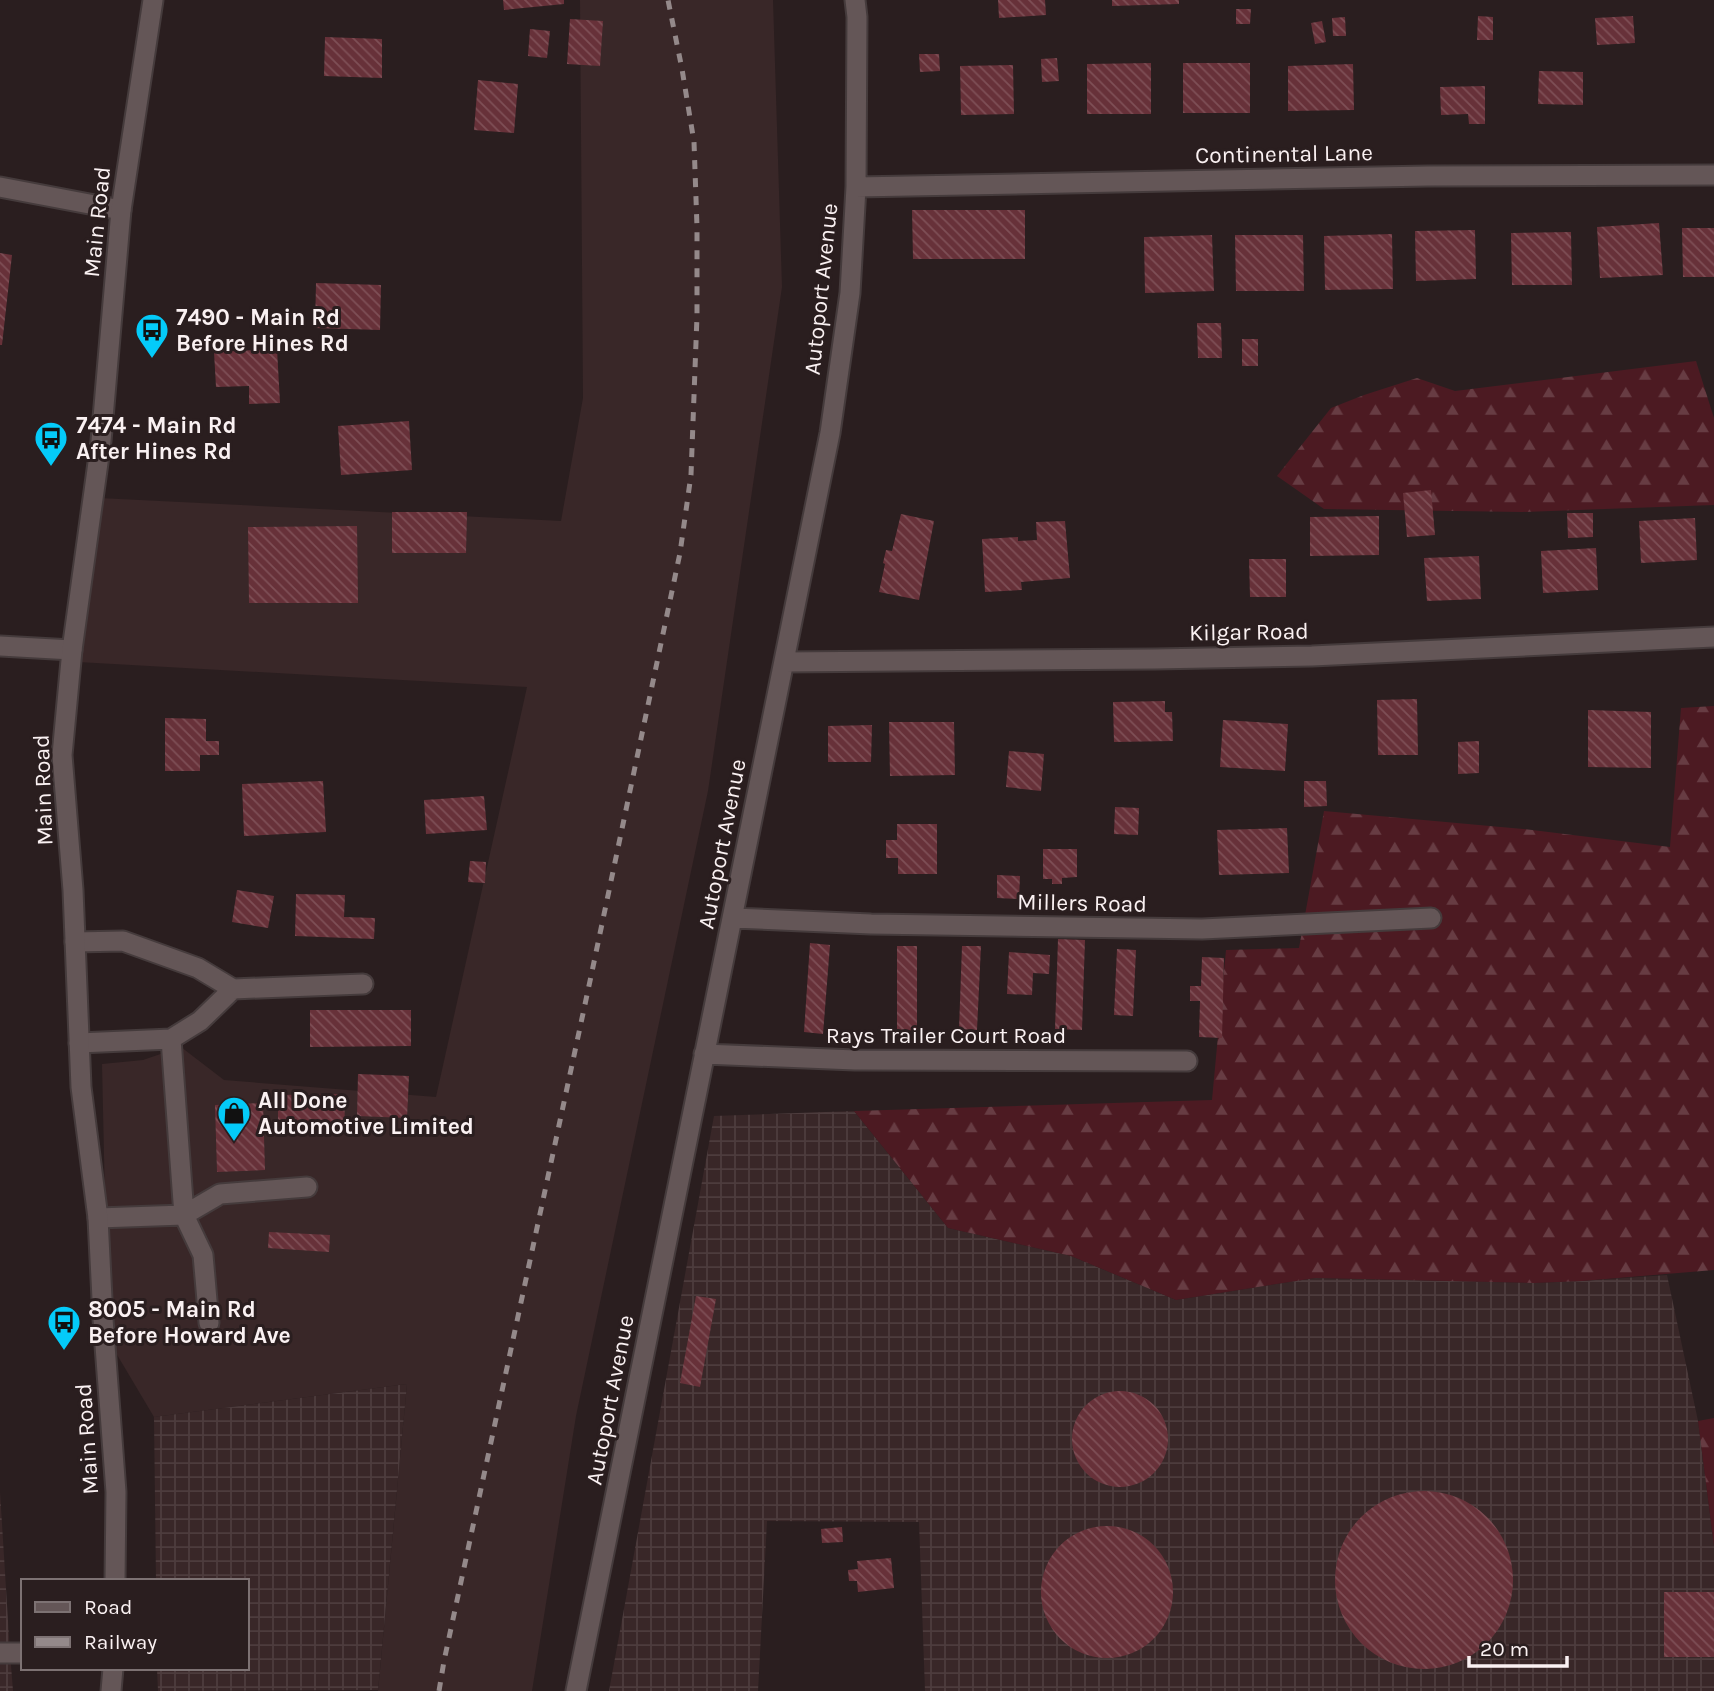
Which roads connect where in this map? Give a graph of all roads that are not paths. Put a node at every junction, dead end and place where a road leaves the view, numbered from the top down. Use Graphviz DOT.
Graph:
graph roads {
  1 [pos="153,0"];
  2 [pos="855,0"];
  3 [pos="1714,176"];
  4 [pos="0,187"];
  5 [pos="856,187"];
  6 [pos="121,210"];
  7 [pos="1714,637"];
  8 [pos="0,646"];
  9 [pos="72,650"];
  10 [pos="784,662"];
  11 [pos="733,918"];
  12 [pos="1431,918"];
  13 [pos="75,943"];
  14 [pos="363,984"];
  15 [pos="233,989"];
  16 [pos="171,1039"];
  17 [pos="79,1043"];
  18 [pos="704,1054"];
  19 [pos="1187,1061"];
  20 [pos="307,1186"];
  21 [pos="184,1215"];
  22 [pos="98,1218"];
  23 [pos="209,1322"];
  24 [pos="115,1579"];
  25 [pos="0,1653"];
  26 [pos="21,1653"];
  27 [pos="113,1670"];
  28 [pos="111,1691"];
  29 [pos="576,1691"];
  1 -- 6 [label="street, Main Road"];
  2 -- 5 [label="street, Autoport Avenue"];
  3 -- 5 [label="street, Continental Lane"];
  4 -- 6 [label="street"];
  5 -- 10 [label="street, Autoport Avenue"];
  6 -- 9 [label="street, Main Road"];
  7 -- 10 [label="street, Kilgar Road"];
  8 -- 9 [label="street"];
  9 -- 13 [label="street, Main Road"];
  10 -- 11 [label="street, Autoport Avenue"];
  11 -- 12 [label="street, Millers Road"];
  11 -- 18 [label="street, Autoport Avenue"];
  13 -- 15 [label="street"];
  13 -- 17 [label="street, Main Road"];
  14 -- 15 [label="street"];
  15 -- 16 [label="street"];
  16 -- 17 [label="street"];
  16 -- 21 [label="street"];
  17 -- 22 [label="street, Main Road"];
  18 -- 19 [label="street, Rays Trailer Court Road"];
  18 -- 29 [label="street, Autoport Avenue"];
  20 -- 21 [label="street"];
  21 -- 22 [label="street"];
  21 -- 23 [label="street"];
  22 -- 24 [label="street, Main Road"];
  25 -- 26 [label="street"];
  27 -- 28 [label="street"];
}
